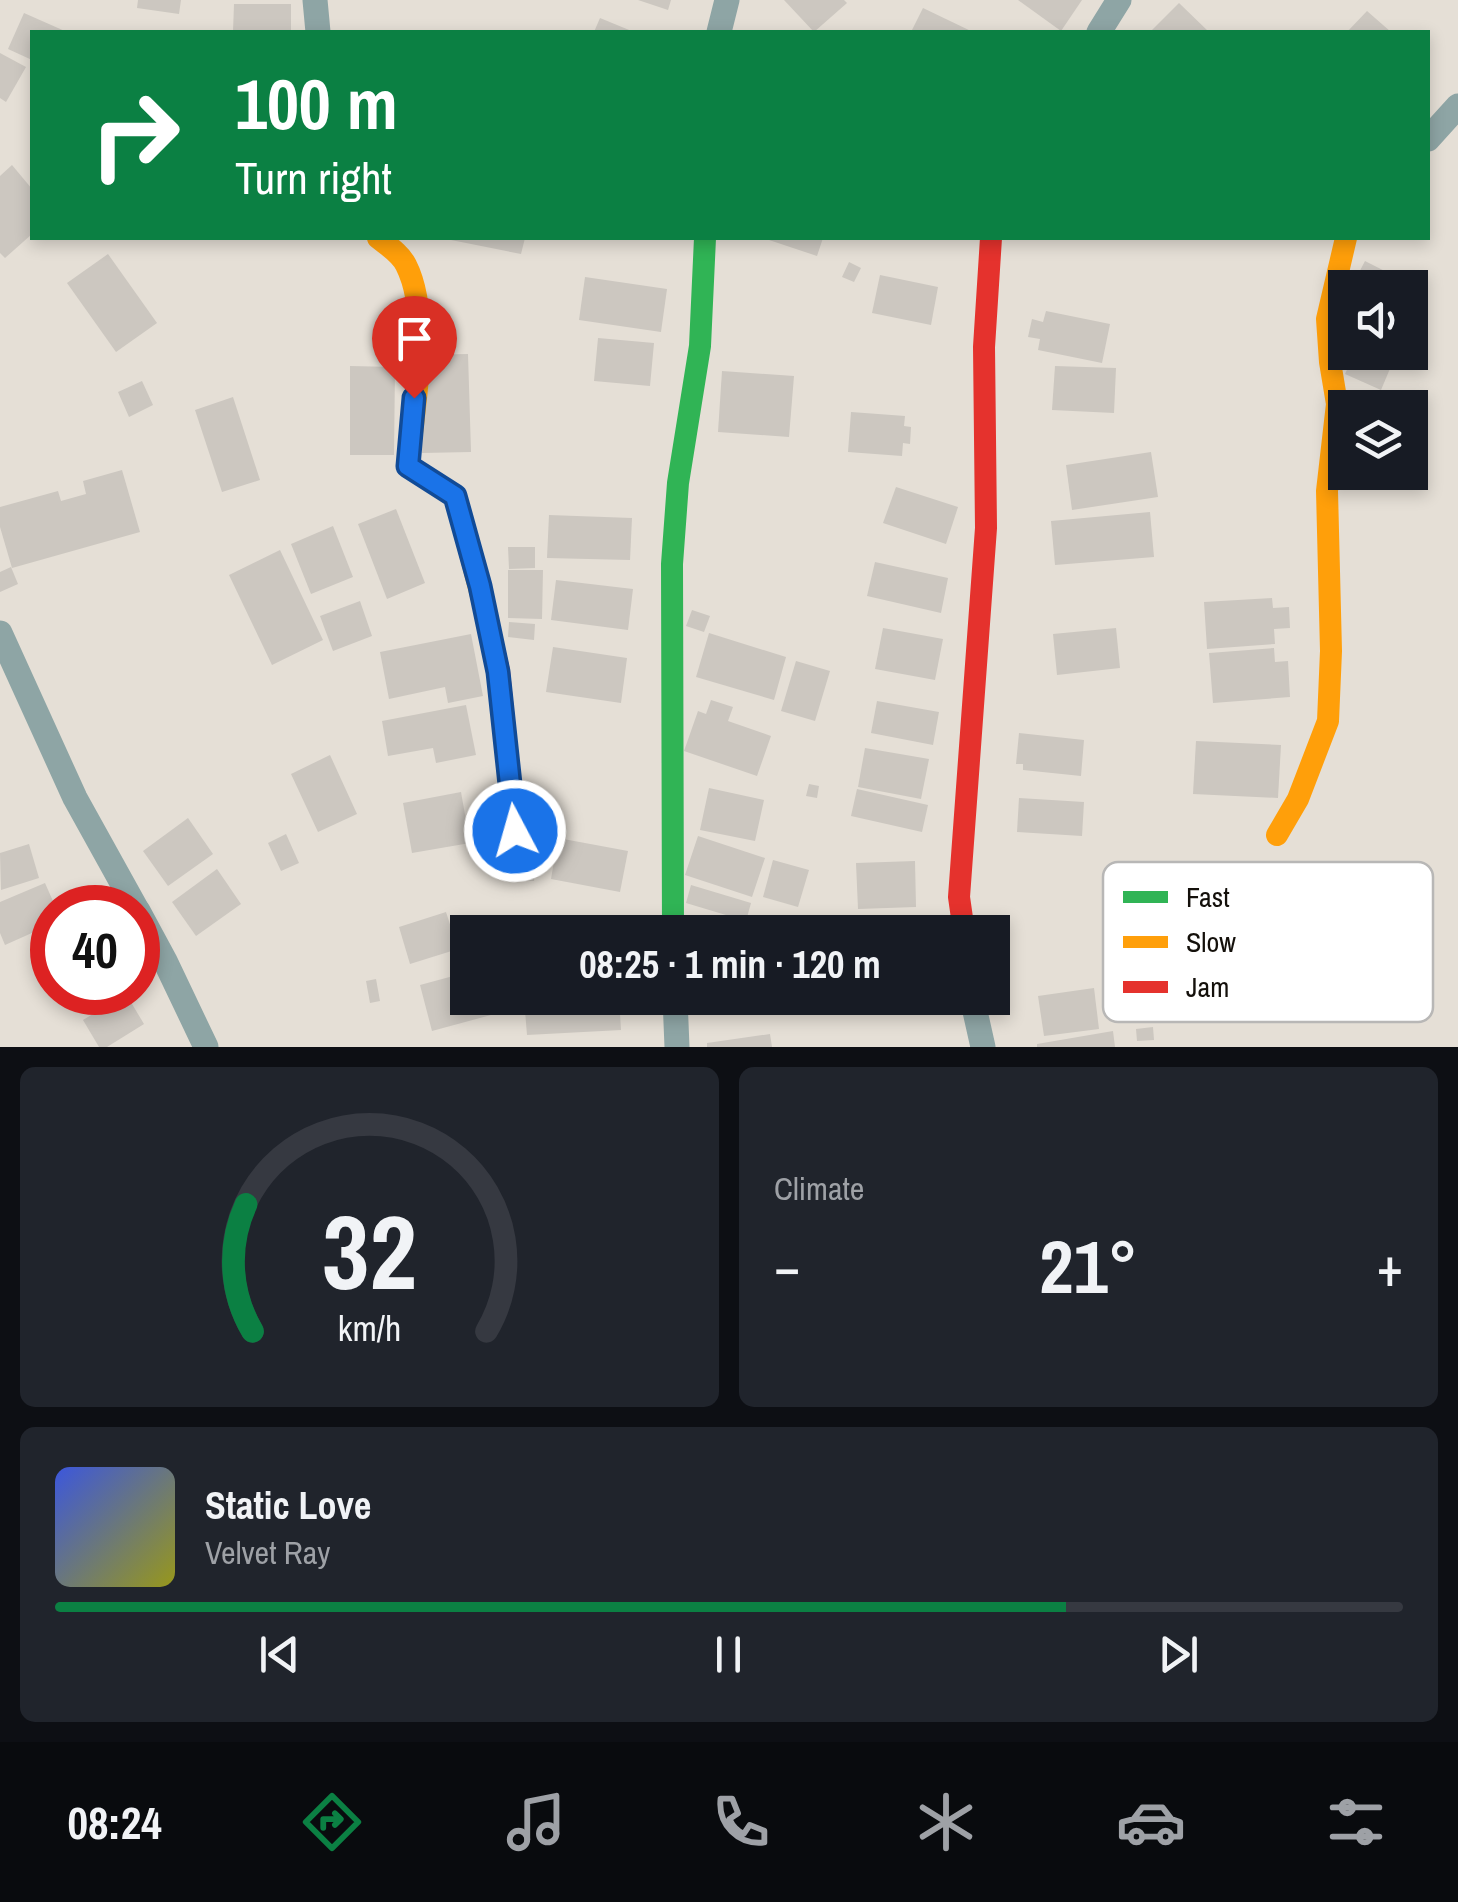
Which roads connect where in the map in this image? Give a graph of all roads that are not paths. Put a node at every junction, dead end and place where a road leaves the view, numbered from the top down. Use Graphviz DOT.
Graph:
graph roads {
  1 [pos="315,0"];
  2 [pos="727,0"];
  3 [pos="1119,0"];
  4 [pos="318,30"];
  5 [pos="720,30"];
  6 [pos="1100,30"];
  7 [pos="1458,106"];
  8 [pos="1430,136"];
  9 [pos="380,240"];
  10 [pos="705,240"];
  11 [pos="991,240"];
  12 [pos="1346,240"];
  13 [pos="0,634"];
  14 [pos="515,831"];
  15 [pos="1277,835"];
  16 [pos="124,885"];
  17 [pos="673,915"];
  18 [pos="962,915"];
  19 [pos="160,951"];
  20 [pos="676,1015"];
  21 [pos="976,1015"];
  22 [pos="206,1047"];
  23 [pos="677,1047"];
  24 [pos="983,1047"];
  1 -- 4 [label="street"];
  2 -- 5 [label="street"];
  3 -- 6 [label="street"];
  7 -- 8 [label="street"];
  9 -- 14 [label="street"];
  10 -- 17 [label="street"];
  11 -- 18 [label="street"];
  12 -- 15 [label="street"];
  13 -- 16 [label="street"];
  19 -- 22 [label="street"];
  20 -- 23 [label="street"];
  21 -- 24 [label="street"];
}
